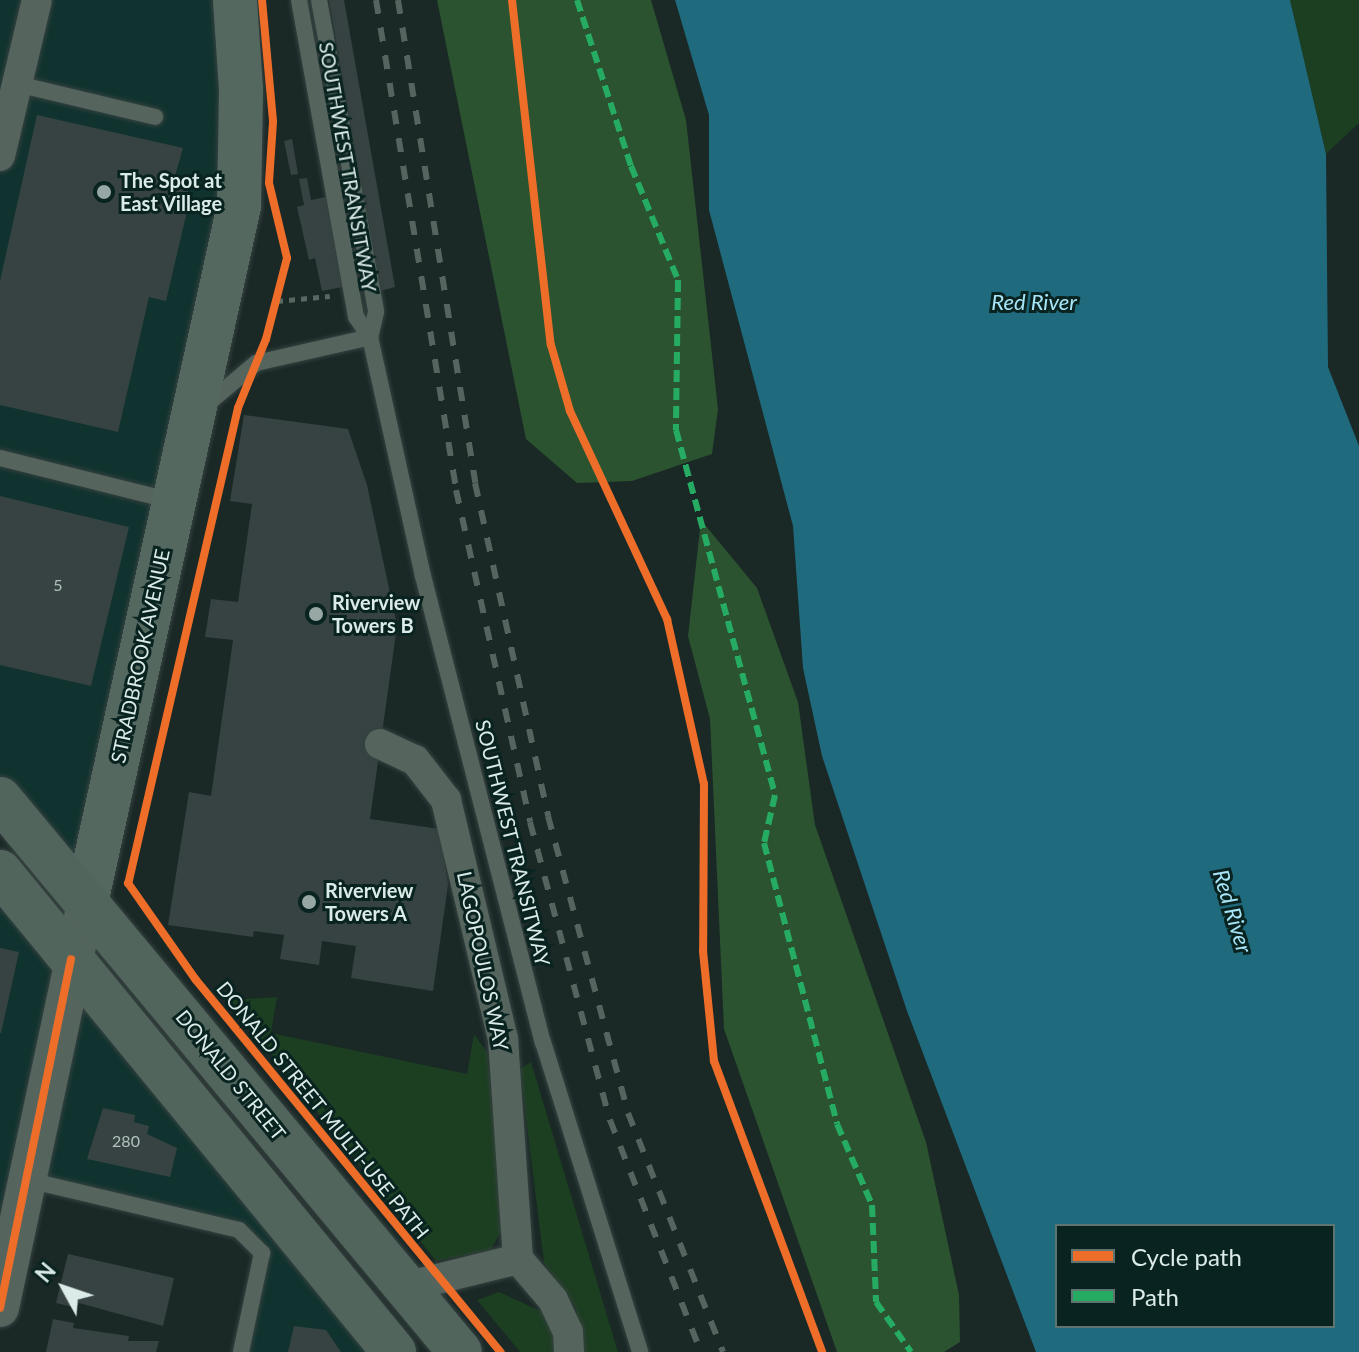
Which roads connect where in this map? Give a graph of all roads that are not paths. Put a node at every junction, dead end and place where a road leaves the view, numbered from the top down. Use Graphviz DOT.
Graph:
graph roads {
  1 [pos="37,0"];
  2 [pos="235,0"];
  3 [pos="299,0"];
  4 [pos="319,0"];
  5 [pos="17,84"];
  6 [pos="155,117"];
  7 [pos="0,156"];
  8 [pos="370,337"];
  9 [pos="194,415"];
  10 [pos="0,458"];
  11 [pos="175,501"];
  12 [pos="380,744"];
  13 [pos="0,799"];
  14 [pos="446,871"];
  15 [pos="0,872"];
  16 [pos="470,902"];
  17 [pos="86,903"];
  18 [pos="71,959"];
  19 [pos="28,1180"];
  20 [pos="518,1259"];
  21 [pos="405,1287"];
  22 [pos="0,1308"];
  23 [pos="241,1352"];
  24 [pos="394,1352"];
  25 [pos="460,1352"];
  26 [pos="569,1352"];
  27 [pos="640,1352"];
  1 -- 5 [label="street"];
  2 -- 9 [label="main road, STRADBROOK AVENUE"];
  3 -- 8 [label="lane, SOUTHWEST TRANSITWAY"];
  4 -- 8 [label="lane, SOUTHWEST TRANSITWAY"];
  5 -- 6 [label="lane"];
  5 -- 7 [label="street"];
  8 -- 9 [label="lane"];
  8 -- 27 [label="lane, SOUTHWEST TRANSITWAY"];
  9 -- 11 [label="main road, STRADBROOK AVENUE"];
  10 -- 11 [label="lane"];
  11 -- 17 [label="main road, STRADBROOK AVENUE"];
  12 -- 16 [label="street, LAGOPOULOS WAY"];
  13 -- 17 [label="main road, DONALD STREET"];
  14 -- 16 [label="lane"];
  15 -- 18 [label="main road"];
  16 -- 20 [label="street, LAGOPOULOS WAY"];
  17 -- 18 [label="street, STRADBROOK AVENUE"];
  17 -- 21 [label="main road, DONALD STREET"];
  18 -- 19 [label="street, STRADBROOK AVENUE"];
  18 -- 24 [label="main road"];
  19 -- 22 [label="street, STRADBROOK AVENUE"];
  19 -- 23 [label="lane"];
  20 -- 21 [label="street"];
  20 -- 26 [label="street"];
  21 -- 25 [label="main road, DONALD STREET"];
}
